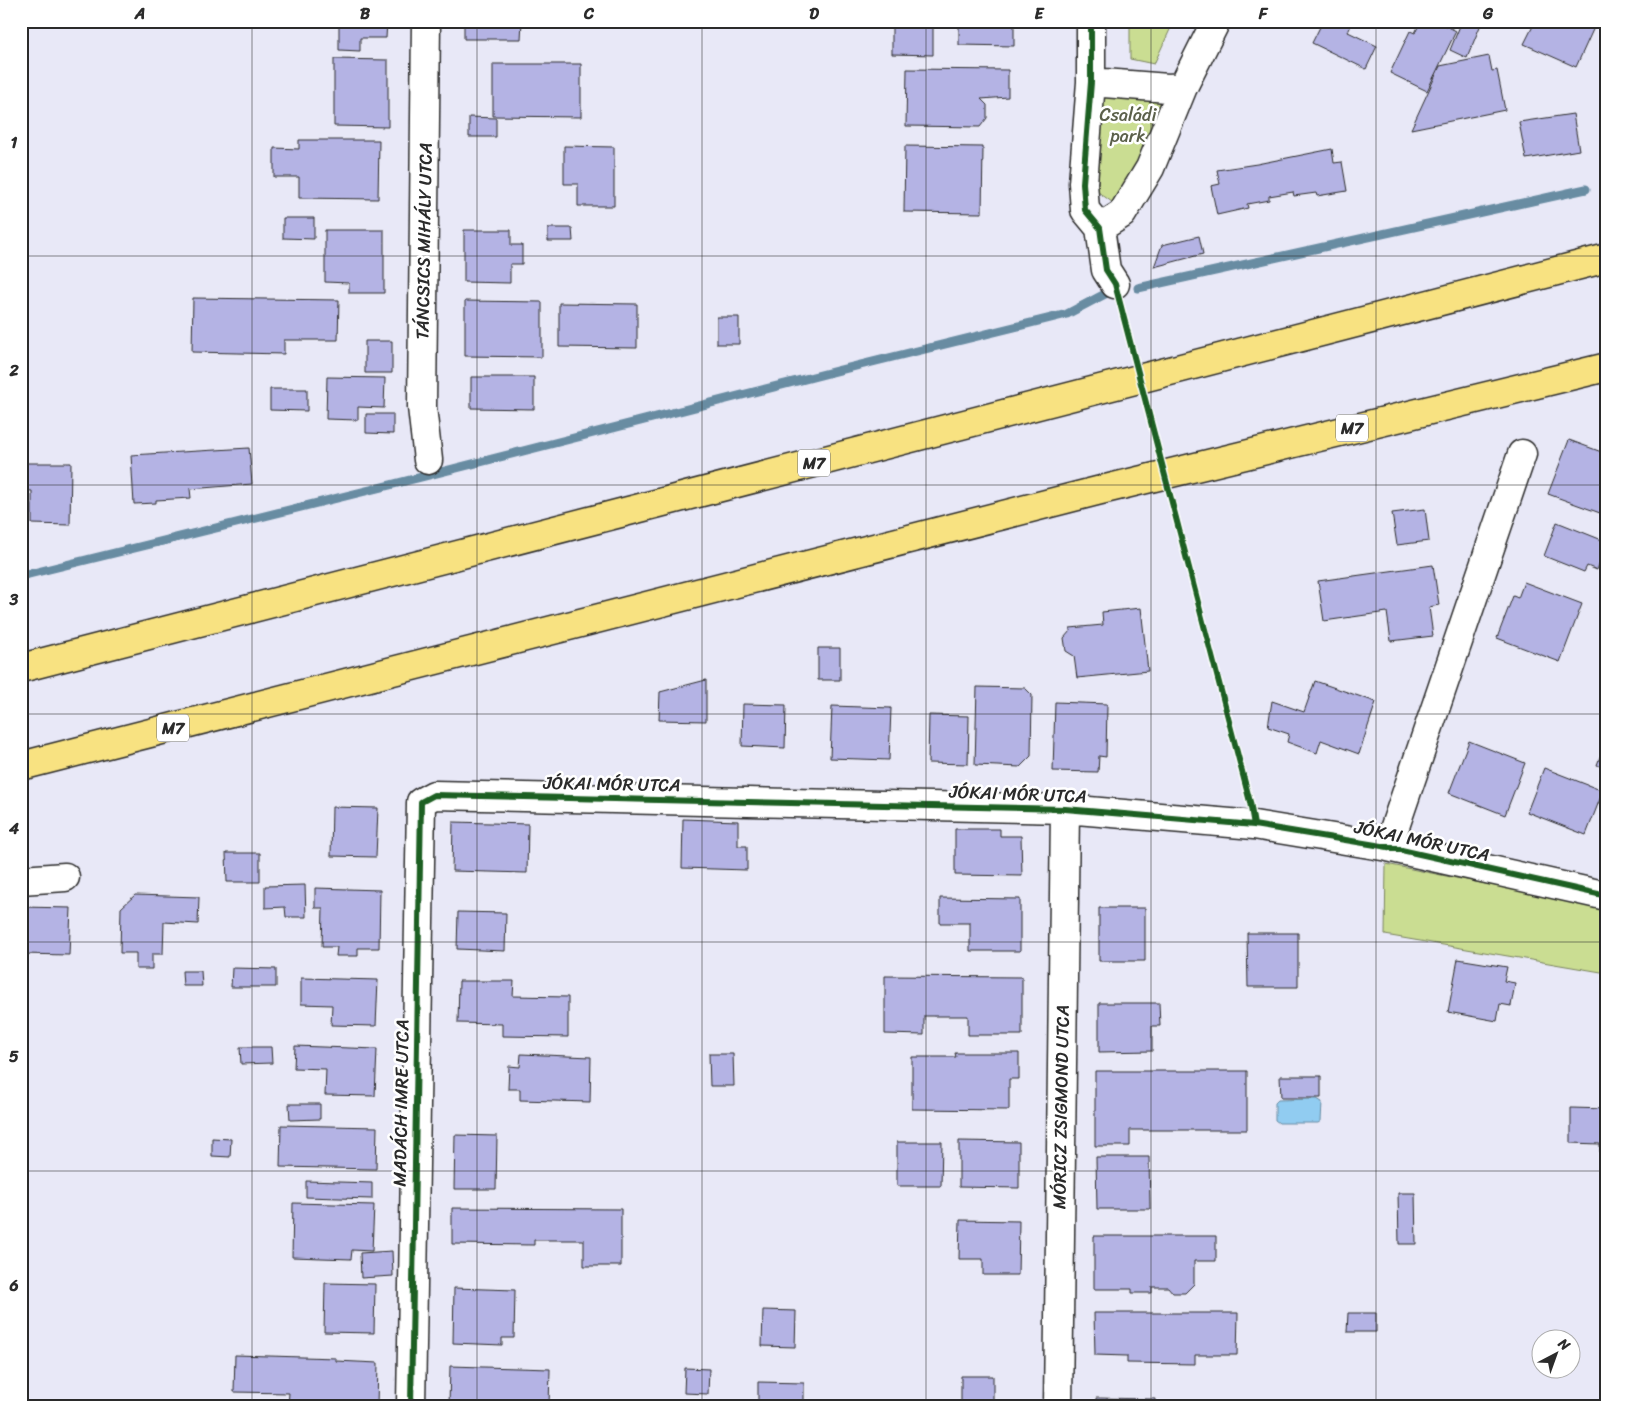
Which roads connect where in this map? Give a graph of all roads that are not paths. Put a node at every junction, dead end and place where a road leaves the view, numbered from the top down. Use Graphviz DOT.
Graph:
graph roads {
  1 [pos="426,21"];
  2 [pos="1091,21"];
  3 [pos="1216,21"];
  4 [pos="1091,82"];
  5 [pos="1183,87"];
  6 [pos="1100,228"];
  7 [pos="1607,258"];
  8 [pos="1115,284"];
  9 [pos="1607,367"];
  10 [pos="1522,454"];
  11 [pos="428,460"];
  12 [pos="21,668"];
  13 [pos="21,766"];
  14 [pos="421,802"];
  15 [pos="1064,809"];
  16 [pos="1388,847"];
  17 [pos="65,877"];
  18 [pos="21,880"];
  19 [pos="1607,896"];
  20 [pos="411,1406"];
  21 [pos="1058,1406"];
  1 -- 11 [label="street, TÁNCSICS MIHÁLY UTCA"];
  2 -- 4 [label="street"];
  3 -- 5 [label="street"];
  4 -- 5 [label="street"];
  4 -- 6 [label="street"];
  5 -- 6 [label="street"];
  6 -- 8 [label="street"];
  7 -- 12 [label="highway, M7"];
  9 -- 13 [label="highway, M7"];
  10 -- 16 [label="street, JÓKAI MÓR UTCA"];
  14 -- 15 [label="street, JÓKAI MÓR UTCA"];
  14 -- 20 [label="street, MADÁCH IMRE UTCA"];
  15 -- 16 [label="street, JÓKAI MÓR UTCA"];
  15 -- 21 [label="street, MÓRICZ ZSIGMOND UTCA"];
  16 -- 19 [label="street, JÓKAI MÓR UTCA"];
  17 -- 18 [label="street"];
}
